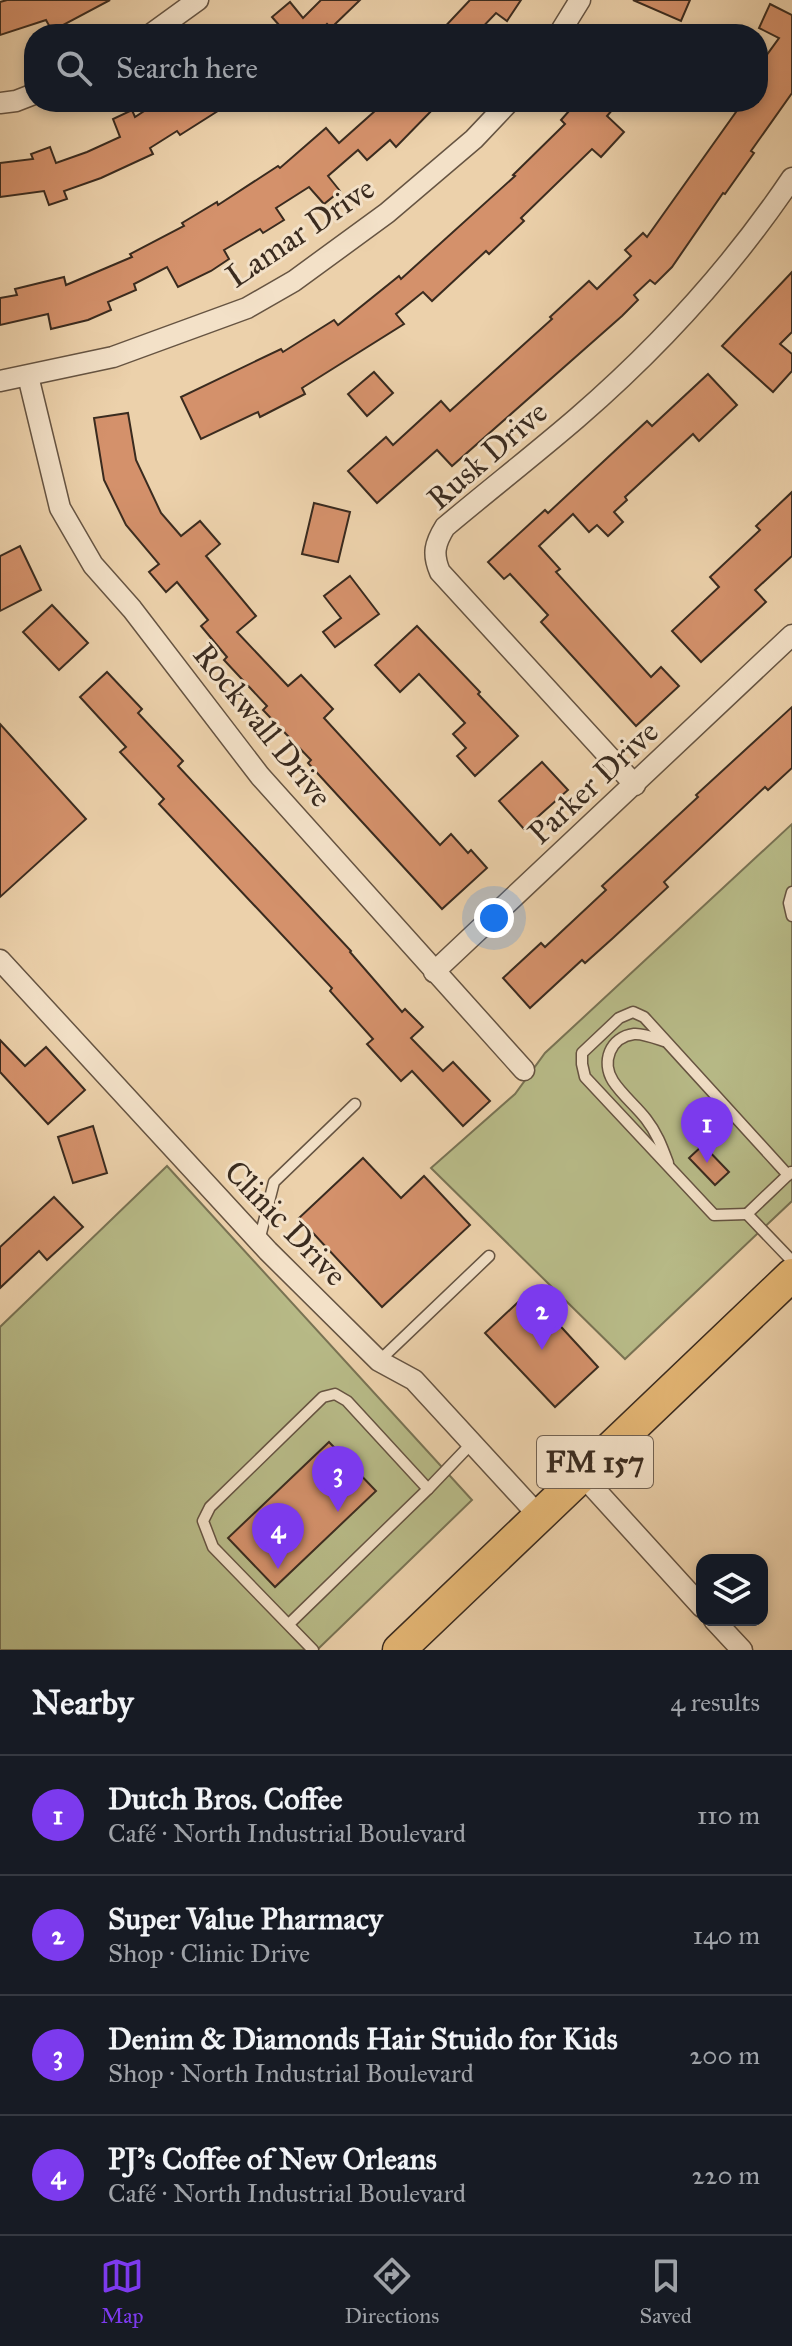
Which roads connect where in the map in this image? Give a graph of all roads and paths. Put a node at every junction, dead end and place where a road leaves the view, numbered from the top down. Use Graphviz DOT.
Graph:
graph roads {
  1 [pos="198,0"];
  2 [pos="580,0"];
  3 [pos="165,24"];
  4 [pos="565,24"];
  5 [pos="24,98"];
  6 [pos="0,103"];
  7 [pos="500,112"];
  8 [pos="792,178"];
  9 [pos="28,376"];
  10 [pos="0,381"];
  11 [pos="792,635"];
  12 [pos="635,785"];
  13 [pos="792,892"];
  14 [pos="792,916"];
  15 [pos="0,960"];
  16 [pos="434,972"];
  17 [pos="664,1041"];
  18 [pos="524,1070"];
  19 [pos="355,1104"];
  20 [pos="669,1167"];
  21 [pos="790,1172"];
  22 [pos="747,1214"];
  23 [pos="259,1241"];
  24 [pos="489,1256"];
  25 [pos="792,1261"];
  26 [pos="792,1275"];
  27 [pos="379,1361"];
  28 [pos="472,1443"];
  29 [pos="582,1475"];
  30 [pos="428,1489"];
  31 [pos="539,1516"];
  32 [pos="696,1600"];
  33 [pos="289,1624"];
  34 [pos="720,1626"];
  35 [pos="313,1650"];
  36 [pos="399,1650"];
  37 [pos="742,1650"];
  1 -- 3 [label="street"];
  2 -- 4 [label="street"];
  5 -- 6 [label="street"];
  7 -- 9 [label="street, Lamar Drive"];
  8 -- 12 [label="street, Rusk Drive"];
  9 -- 10 [label="street, Lamar Drive"];
  9 -- 16 [label="street, Rockwall Drive"];
  11 -- 12 [label="street, Parker Drive"];
  12 -- 16 [label="street, Parker Drive"];
  13 -- 14 [label="lane"];
  15 -- 23 [label="street, Clinic Drive"];
  16 -- 18 [label="street, Rockwall Drive"];
  17 -- 20 [label="lane"];
  17 -- 20 [label="lane"];
  17 -- 21 [label="lane"];
  19 -- 23 [label="lane"];
  20 -- 22 [label="lane"];
  21 -- 22 [label="lane"];
  22 -- 25 [label="lane"];
  23 -- 27 [label="street, Clinic Drive"];
  24 -- 27 [label="lane"];
  26 -- 29 [label="main road, FM 157"];
  27 -- 28 [label="street, Clinic Drive"];
  28 -- 30 [label="lane"];
  28 -- 31 [label="street, Clinic Drive"];
  29 -- 31 [label="main road, FM 157"];
  29 -- 32 [label="street"];
  30 -- 33 [label="lane"];
  30 -- 33 [label="lane"];
  31 -- 36 [label="main road, FM 157"];
  33 -- 35 [label="lane"];
  34 -- 37 [label="street"];
}
